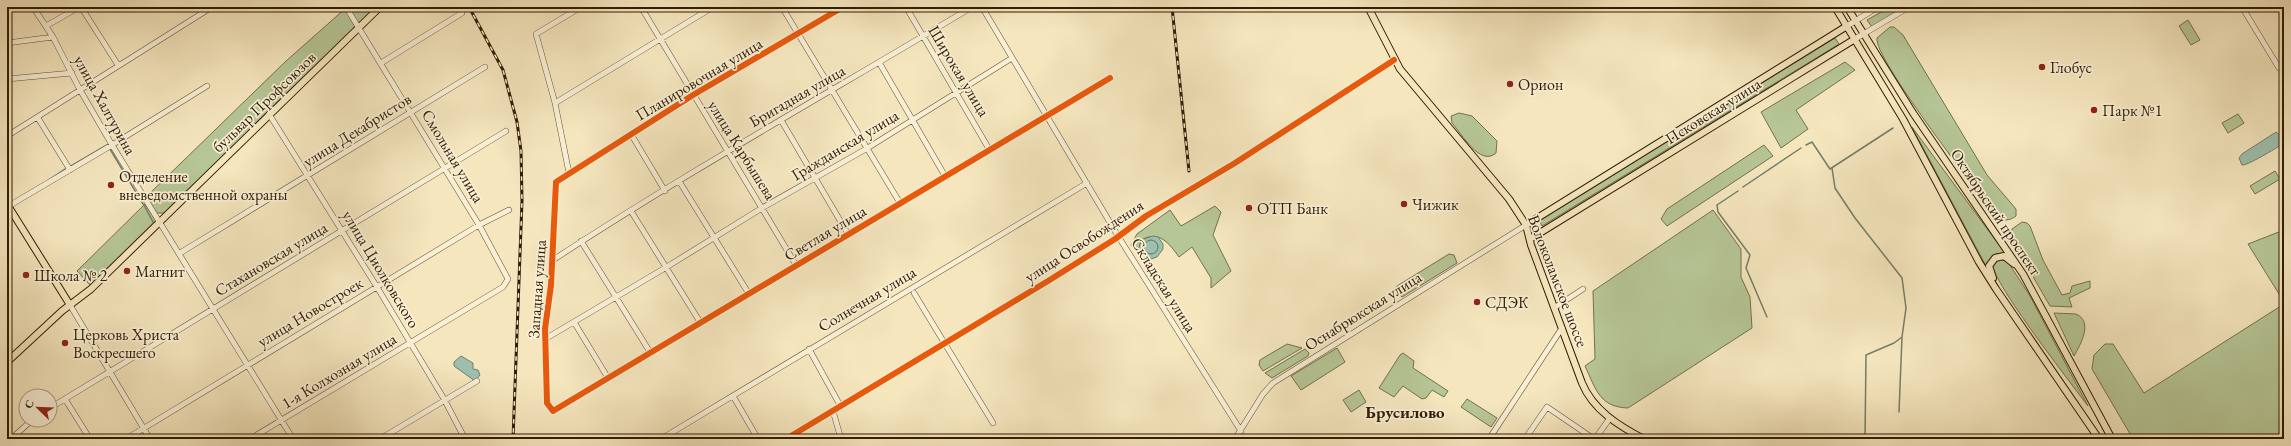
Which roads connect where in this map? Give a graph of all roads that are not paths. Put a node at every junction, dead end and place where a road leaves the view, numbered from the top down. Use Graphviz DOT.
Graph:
graph roads {
  1 [pos="33,7"];
  2 [pos="80,7"];
  3 [pos="346,7"];
  4 [pos="380,7"];
  5 [pos="581,7"];
  6 [pos="641,7"];
  7 [pos="713,7"];
  8 [pos="782,7"];
  9 [pos="843,7"];
  10 [pos="906,7"];
  11 [pos="972,7"];
  12 [pos="982,7"];
  13 [pos="1368,7"];
  14 [pos="1835,7"];
  15 [pos="1847,7"];
  16 [pos="1878,7"];
  17 [pos="1909,7"];
  18 [pos="2242,7"];
  19 [pos="209,8"];
  20 [pos="462,13"];
  21 [pos="1855,21"];
  22 [pos="46,26"];
  23 [pos="1847,26"];
  24 [pos="359,29"];
  25 [pos="1864,34"];
  26 [pos="798,35"];
  27 [pos="53,37"];
  28 [pos="923,37"];
  29 [pos="660,39"];
  30 [pos="1855,39"];
  31 [pos="7,43"];
  32 [pos="1012,58"];
  33 [pos="1394,60"];
  34 [pos="381,63"];
  35 [pos="880,64"];
  36 [pos="118,65"];
  37 [pos="485,67"];
  38 [pos="2278,68"];
  39 [pos="72,73"];
  40 [pos="1110,78"];
  41 [pos="7,79"];
  42 [pos="207,86"];
  43 [pos="80,90"];
  44 [pos="832,92"];
  45 [pos="957,93"];
  46 [pos="693,95"];
  47 [pos="555,103"];
  48 [pos="412,112"];
  49 [pos="269,114"];
  50 [pos="1047,116"];
  51 [pos="38,118"];
  52 [pos="913,119"];
  53 [pos="781,120"];
  54 [pos="506,131"];
  55 [pos="631,134"];
  56 [pos="7,136"];
  57 [pos="112,145"];
  58 [pos="866,149"];
  59 [pos="989,149"];
  60 [pos="728,150"];
  61 [pos="444,168"];
  62 [pos="70,170"];
  63 [pos="568,173"];
  64 [pos="309,175"];
  65 [pos="945,176"];
  66 [pos="815,179"];
  67 [pos="679,181"];
  68 [pos="1086,183"];
  69 [pos="665,191"];
  70 [pos="900,203"];
  71 [pos="7,206"];
  72 [pos="762,208"];
  73 [pos="509,210"];
  74 [pos="631,211"];
  75 [pos="160,221"];
  76 [pos="479,225"];
  77 [pos="1526,225"];
  78 [pos="342,231"];
  79 [pos="848,234"];
  80 [pos="1118,236"];
  81 [pos="714,237"];
  82 [pos="1530,239"];
  83 [pos="581,241"];
  84 [pos="180,253"];
  85 [pos="552,260"];
  86 [pos="796,265"];
  87 [pos="665,268"];
  88 [pos="2023,274"];
  89 [pos="508,279"];
  90 [pos="377,287"];
  91 [pos="1583,290"];
  92 [pos="749,294"];
  93 [pos="914,294"];
  94 [pos="615,297"];
  95 [pos="2003,301"];
  96 [pos="70,305"];
  97 [pos="1554,308"];
  98 [pos="214,309"];
  99 [pos="574,322"];
  100 [pos="700,322"];
  101 [pos="1562,328"];
  102 [pos="545,338"];
  103 [pos="411,344"];
  104 [pos="945,344"];
  105 [pos="809,350"];
  106 [pos="650,352"];
  107 [pos="7,362"];
  108 [pos="246,366"];
  109 [pos="109,371"];
  110 [pos="608,378"];
  111 [pos="477,382"];
  112 [pos="733,396"];
  113 [pos="65,399"];
  114 [pos="444,399"];
  115 [pos="58,403"];
  116 [pos="841,407"];
  117 [pos="553,411"];
  118 [pos="832,412"];
  119 [pos="1610,418"];
  120 [pos="282,420"];
  121 [pos="2089,421"];
  122 [pos="993,424"];
  123 [pos="23,428"];
  124 [pos="144,429"];
  125 [pos="1240,430"];
  126 [pos="11,439"];
  127 [pos="90,439"];
  128 [pos="126,439"];
  129 [pos="150,439"];
  130 [pos="250,439"];
  131 [pos="294,439"];
  132 [pos="380,439"];
  133 [pos="465,439"];
  134 [pos="661,439"];
  135 [pos="758,439"];
  136 [pos="786,439"];
  137 [pos="841,439"];
  138 [pos="1235,439"];
  139 [pos="1489,439"];
  140 [pos="1525,439"];
  141 [pos="1595,439"];
  142 [pos="1644,439"];
  143 [pos="2095,439"];
  144 [pos="2100,439"];
  145 [pos="2112,439"];
  1 -- 22 [label="street, улица Халтурина"];
  2 -- 22 [label="street"];
  2 -- 36 [label="street"];
  3 -- 24 [label="street, Смольная улица"];
  4 -- 24 [label="main road, бульвар Профсоюзов"];
  5 -- 47 [label="street"];
  6 -- 29 [label="street, улица Карбышева"];
  7 -- 29 [label="street"];
  8 -- 26 [label="street"];
  9 -- 26 [label="street, Планировочная улица"];
  10 -- 28 [label="street, Широкая улица"];
  11 -- 28 [label="street, Бригадная улица"];
  12 -- 32 [label="street, Складская улица"];
  13 -- 33 [label="main road, Волоколамское шоссе"];
  14 -- 23 [label="main road, Октябрьский проспект"];
  15 -- 21 [label="main road, Октябрьский проспект"];
  16 -- 21 [label="street, Псковская улица"];
  17 -- 25 [label="street, Псковская улица"];
  18 -- 38 [label="street"];
  19 -- 36 [label="street"];
  20 -- 34 [label="street"];
  21 -- 23 [label="street, Псковская улица"];
  21 -- 25 [label="main road, Октябрьский проспект"];
  22 -- 27 [label="street, улица Халтурина"];
  23 -- 30 [label="main road, Октябрьский проспект"];
  23 -- 77 [label="main road, Псковская улица"];
  24 -- 34 [label="street, Смольная улица"];
  24 -- 49 [label="main road, бульвар Профсоюзов"];
  25 -- 30 [label="street, Псковская улица"];
  25 -- 88 [label="main road, Октябрьский проспект"];
  26 -- 44 [label="street"];
  26 -- 46 [label="street, Планировочная улица"];
  27 -- 31 [label="street"];
  27 -- 39 [label="street, улица Халтурина"];
  28 -- 35 [label="street, Бригадная улица"];
  28 -- 45 [label="street, Широкая улица"];
  29 -- 46 [label="street, улица Карбышева"];
  29 -- 47 [label="street"];
  30 -- 82 [label="main road, Псковская улица"];
  30 -- 95 [label="main road, Октябрьский проспект"];
  32 -- 45 [label="street, Гражданская улица"];
  32 -- 50 [label="street, Складская улица"];
  33 -- 77 [label="main road, Волоколамское шоссе"];
  33 -- 80 [label="street, улица Освобождения"];
  34 -- 48 [label="street, Смольная улица"];
  35 -- 44 [label="street, Бригадная улица"];
  35 -- 52 [label="street"];
  36 -- 43 [label="street"];
  37 -- 48 [label="street, улица Декабристов"];
  39 -- 41 [label="street"];
  39 -- 43 [label="street, улица Халтурина"];
  40 -- 50 [label="street, Светлая улица"];
  42 -- 57 [label="street"];
  43 -- 51 [label="street"];
  43 -- 57 [label="street, улица Халтурина"];
  44 -- 53 [label="street, Бригадная улица"];
  44 -- 58 [label="street"];
  45 -- 52 [label="street, Гражданская улица"];
  45 -- 59 [label="street, Широкая улица"];
  46 -- 55 [label="street, Планировочная улица"];
  46 -- 60 [label="street, улица Карбышева"];
  47 -- 63 [label="street"];
  48 -- 61 [label="street, Смольная улица"];
  48 -- 64 [label="street, улица Декабристов"];
  49 -- 64 [label="street, улица Циолковского"];
  49 -- 75 [label="main road, бульвар Профсоюзов"];
  50 -- 59 [label="street, Светлая улица"];
  50 -- 68 [label="street, Складская улица"];
  51 -- 56 [label="street"];
  51 -- 62 [label="street"];
  52 -- 58 [label="street, Гражданская улица"];
  52 -- 65 [label="street"];
  53 -- 60 [label="street, Бригадная улица"];
  53 -- 66 [label="street"];
  54 -- 61 [label="street, Стахановская улица"];
  55 -- 63 [label="street, Планировочная улица"];
  55 -- 69 [label="street"];
  57 -- 62 [label="street"];
  57 -- 75 [label="street, улица Халтурина"];
  58 -- 66 [label="street, Гражданская улица"];
  58 -- 70 [label="street"];
  59 -- 65 [label="street, Светлая улица"];
  60 -- 67 [label="street, Бригадная улица"];
  60 -- 72 [label="street, улица Карбышева"];
  61 -- 76 [label="street, Смольная улица"];
  61 -- 78 [label="street, Стахановская улица"];
  62 -- 71 [label="street"];
  63 -- 85 [label="street, Западная улица"];
  64 -- 78 [label="street, улица Циолковского"];
  64 -- 84 [label="street, улица Декабристов"];
  65 -- 70 [label="street, Светлая улица"];
  66 -- 72 [label="street, Гражданская улица"];
  66 -- 79 [label="street"];
  67 -- 69 [label="street, Бригадная улица"];
  67 -- 81 [label="street"];
  68 -- 80 [label="street, Складская улица"];
  68 -- 105 [label="street, Солнечная улица"];
  69 -- 74 [label="street, Бригадная улица"];
  70 -- 79 [label="street, Светлая улица"];
  71 -- 96 [label="main road"];
  72 -- 81 [label="street, Гражданская улица"];
  72 -- 86 [label="street, улица Карбышева"];
  73 -- 76 [label="street, улица Новостроек"];
  74 -- 83 [label="street, Бригадная улица"];
  74 -- 87 [label="street"];
  75 -- 84 [label="street, улица Халтурина"];
  75 -- 96 [label="main road, бульвар Профсоюзов"];
  76 -- 89 [label="street, Смольная улица"];
  76 -- 90 [label="street, улица Новостроек"];
  77 -- 82 [label="main road, Волоколамское шоссе"];
  77 -- 125 [label="street, Оснабрюкская улица"];
  78 -- 90 [label="street, улица Циолковского"];
  78 -- 98 [label="street, Стахановская улица"];
  79 -- 86 [label="street, Светлая улица"];
  80 -- 104 [label="street, улица Освобождения"];
  80 -- 125 [label="street, Складская улица"];
  81 -- 87 [label="street, Гражданская улица"];
  81 -- 92 [label="street"];
  82 -- 97 [label="main road, Волоколамское шоссе"];
  83 -- 85 [label="street, Бригадная улица"];
  83 -- 94 [label="street"];
  84 -- 98 [label="street, улица Халтурина"];
  85 -- 102 [label="street, Западная улица"];
  86 -- 92 [label="street, Светлая улица"];
  87 -- 94 [label="street, Гражданская улица"];
  87 -- 100 [label="street"];
  88 -- 95 [label="main road"];
  88 -- 145 [label="main road, Октябрьский проспект"];
  89 -- 103 [label="street, 1-я Колхозная улица"];
  90 -- 103 [label="street, улица Циолковского"];
  90 -- 108 [label="street, улица Новостроек"];
  91 -- 97 [label="street"];
  92 -- 100 [label="street, Светлая улица"];
  93 -- 104 [label="street"];
  94 -- 99 [label="street, Гражданская улица"];
  94 -- 106 [label="street"];
  95 -- 121 [label="main road, Октябрьский проспект"];
  96 -- 107 [label="main road, бульвар Профсоюзов"];
  96 -- 109 [label="street"];
  97 -- 101 [label="main road, Волоколамское шоссе"];
  98 -- 108 [label="street, улица Халтурина"];
  98 -- 109 [label="street, Стахановская улица"];
  99 -- 102 [label="street, Гражданская улица"];
  99 -- 110 [label="street"];
  100 -- 106 [label="street, Светлая улица"];
  101 -- 119 [label="main road, Волоколамское шоссе"];
  101 -- 139 [label="street"];
  102 -- 117 [label="street, Западная улица"];
  103 -- 114 [label="street, улица Циолковского"];
  103 -- 120 [label="street, 1-я Колхозная улица"];
  104 -- 116 [label="street, улица Освобождения"];
  104 -- 122 [label="street"];
  105 -- 112 [label="street, Солнечная улица"];
  105 -- 116 [label="street"];
  106 -- 110 [label="street, Светлая улица"];
  108 -- 120 [label="street, улица Халтурина"];
  108 -- 124 [label="street, улица Новостроек"];
  109 -- 113 [label="street, Стахановская улица"];
  109 -- 124 [label="street"];
  110 -- 117 [label="street, Светлая улица"];
  111 -- 114 [label="street"];
  112 -- 134 [label="street, Солнечная улица"];
  112 -- 135 [label="street"];
  113 -- 115 [label="street, Стахановская улица"];
  113 -- 127 [label="street"];
  114 -- 132 [label="street"];
  114 -- 133 [label="street, улица Циолковского"];
  116 -- 118 [label="street, улица Освобождения"];
  118 -- 136 [label="street, улица Освобождения"];
  118 -- 137 [label="street"];
  119 -- 141 [label="street"];
  119 -- 142 [label="main road, Волоколамское шоссе"];
  120 -- 130 [label="street, 1-я Колхозная улица"];
  120 -- 131 [label="street, улица Халтурина"];
  121 -- 143 [label="main road"];
  121 -- 144 [label="main road, Октябрьский проспект"];
  123 -- 126 [label="street"];
  124 -- 128 [label="street, улица Новостроек"];
  124 -- 129 [label="street"];
  125 -- 138 [label="street, Оснабрюкская улица"];
  140 -- 141 [label="street"];
}
